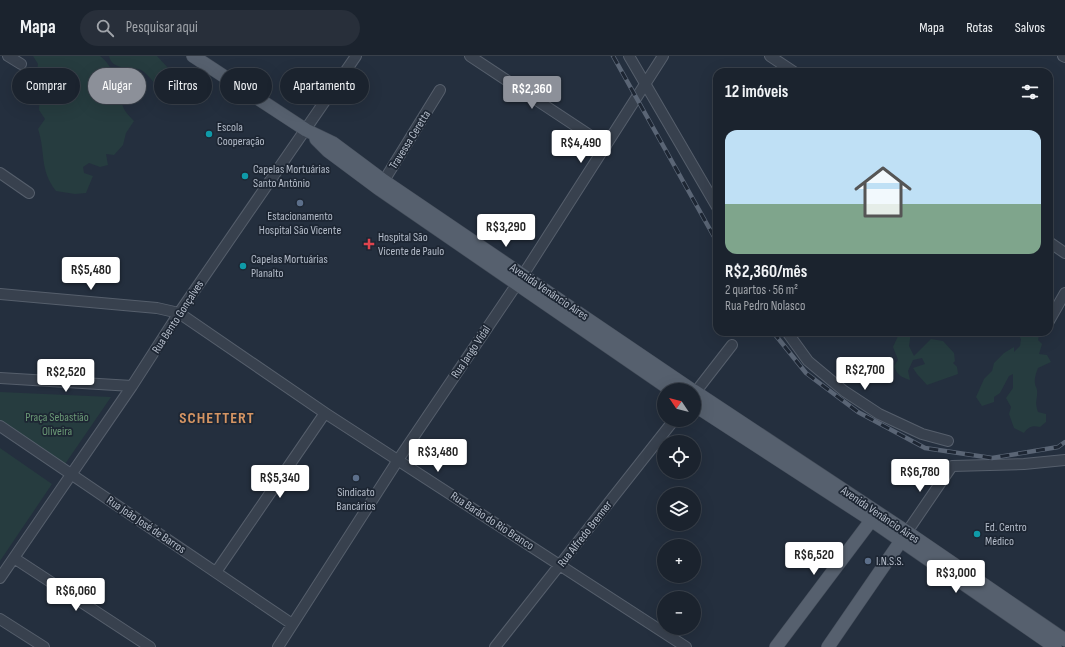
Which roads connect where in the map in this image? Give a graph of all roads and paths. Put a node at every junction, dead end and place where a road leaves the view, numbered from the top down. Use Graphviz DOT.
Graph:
graph roads {
  1 [pos="8,56"];
  2 [pos="193,56"];
  3 [pos="356,56"];
  4 [pos="470,56"];
  5 [pos="629,56"];
  6 [pos="663,56"];
  7 [pos="770,56"];
  8 [pos="21,64"];
  9 [pos="788,68"];
  10 [pos="646,83"];
  11 [pos="440,90"];
  12 [pos="306,130"];
  13 [pos="606,146"];
  14 [pos="0,173"];
  15 [pos="382,185"];
  16 [pos="29,193"];
  17 [pos="713,200"];
  18 [pos="1053,245"];
  19 [pos="1065,253"];
  20 [pos="520,279"];
  21 [pos="1065,293"];
  22 [pos="0,294"];
  23 [pos="179,313"];
  24 [pos="1053,313"];
  25 [pos="597,332"];
  26 [pos="790,336"];
  27 [pos="732,345"];
  28 [pos="0,378"];
  29 [pos="663,383"];
  30 [pos="676,383"];
  31 [pos="132,386"];
  32 [pos="701,386"];
  33 [pos="701,400"];
  34 [pos="325,413"];
  35 [pos="0,426"];
  36 [pos="668,427"];
  37 [pos="948,440"];
  38 [pos="398,460"];
  39 [pos="1065,460"];
  40 [pos="71,474"];
  41 [pos="874,516"];
  42 [pos="904,536"];
  43 [pos="14,558"];
  44 [pos="560,565"];
  45 [pos="216,572"];
  46 [pos="0,578"];
  47 [pos="0,619"];
  48 [pos="292,624"];
  49 [pos="1065,640"];
  50 [pos="44,647"];
  51 [pos="150,647"];
  52 [pos="278,647"];
  53 [pos="495,647"];
  54 [pos="686,647"];
  55 [pos="776,647"];
  56 [pos="828,647"];
  57 [pos="1055,647"];
  1 -- 8 [label="street"];
  2 -- 12 [label="main road, Avenida Venâncio Aires"];
  3 -- 12 [label="street, Rua Bento Gonçalves"];
  4 -- 13 [label="street"];
  5 -- 10 [label="street"];
  6 -- 10 [label="street, Rua Jango Vidal"];
  7 -- 9 [label="street"];
  10 -- 13 [label="street, Rua Jango Vidal"];
  10 -- 17 [label="street"];
  11 -- 15 [label="street, Travessa Ceretta"];
  12 -- 15 [label="main road, Avenida Venâncio Aires"];
  12 -- 23 [label="street, Rua Bento Gonçalves"];
  13 -- 20 [label="street, Rua Jango Vidal"];
  14 -- 16 [label="street"];
  15 -- 20 [label="main road, Avenida Venâncio Aires"];
  18 -- 19 [label="street"];
  20 -- 25 [label="main road, Avenida Venâncio Aires"];
  20 -- 38 [label="street, Rua Jango Vidal"];
  21 -- 24 [label="street"];
  22 -- 23 [label="street"];
  23 -- 31 [label="street, Rua Bento Gonçalves"];
  23 -- 34 [label="street, Rua Barão do Rio Branco"];
  25 -- 29 [label="main road, Avenida Venâncio Aires"];
  25 -- 30 [label="main road, Avenida Venâncio Aires"];
  26 -- 37 [label="street"];
  27 -- 32 [label="street"];
  28 -- 31 [label="street"];
  31 -- 40 [label="street, Rua Bento Gonçalves"];
  33 -- 41 [label="main road, Avenida Venâncio Aires"];
  34 -- 38 [label="street, Rua Barão do Rio Branco"];
  34 -- 45 [label="street"];
  35 -- 40 [label="street, Rua João José de Barros"];
  36 -- 44 [label="street, Rua Alfredo Brenner"];
  38 -- 44 [label="street, Rua Barão do Rio Branco"];
  38 -- 48 [label="street, Rua Jango Vidal"];
  39 -- 42 [label="street"];
  40 -- 43 [label="street, Rua Bento Gonçalves"];
  40 -- 45 [label="street, Rua João José de Barros"];
  41 -- 42 [label="main road, Avenida Venâncio Aires"];
  41 -- 55 [label="main road"];
  42 -- 49 [label="main road, Avenida Venâncio Aires"];
  42 -- 56 [label="main road"];
  42 -- 57 [label="main road, Avenida Venâncio Aires"];
  43 -- 46 [label="street, Rua Bento Gonçalves"];
  43 -- 51 [label="street"];
  44 -- 53 [label="street, Rua Alfredo Brenner"];
  44 -- 54 [label="street, Rua Barão do Rio Branco"];
  45 -- 48 [label="street, Rua João José de Barros"];
  47 -- 50 [label="street"];
  48 -- 52 [label="street, Rua Jango Vidal"];
}
